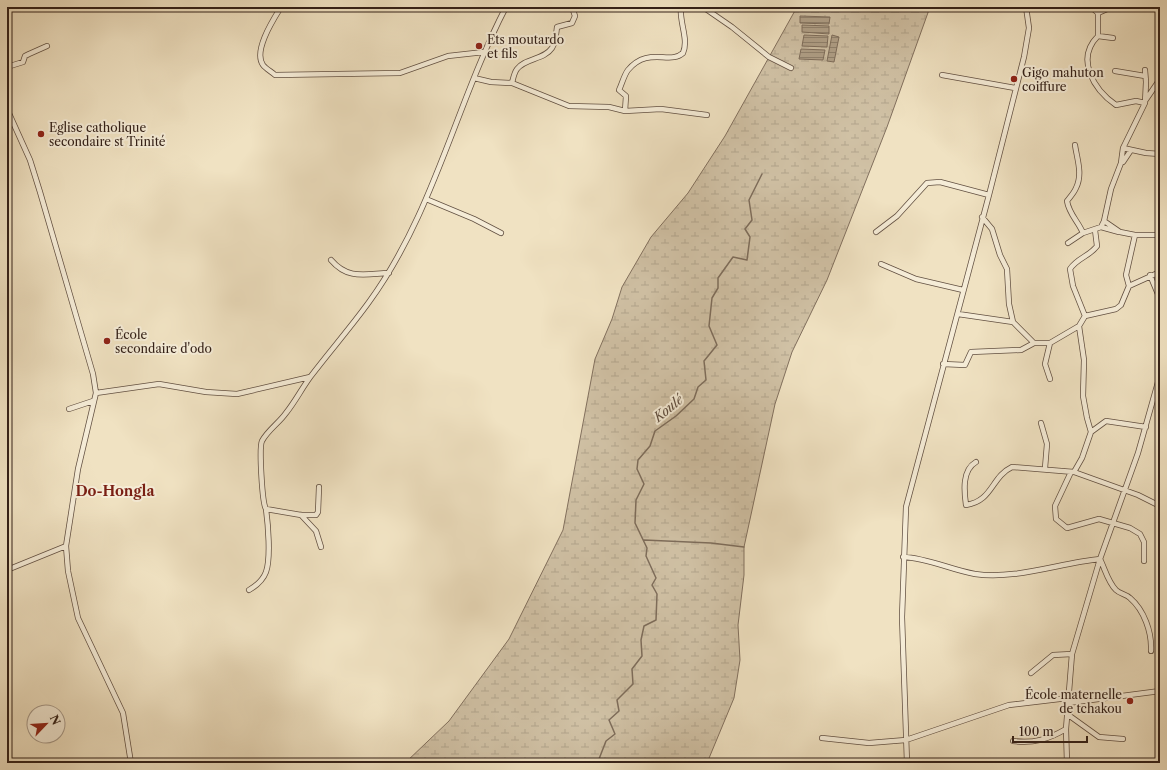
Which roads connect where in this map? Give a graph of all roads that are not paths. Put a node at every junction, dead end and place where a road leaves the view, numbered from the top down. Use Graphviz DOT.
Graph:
graph roads {
  1 [pos="281,7"];
  2 [pos="506,7"];
  3 [pos="572,7"];
  4 [pos="681,7"];
  5 [pos="703,7"];
  6 [pos="1026,7"];
  7 [pos="1091,7"];
  8 [pos="1112,7"];
  9 [pos="1098,14"];
  10 [pos="1098,36"];
  11 [pos="1113,38"];
  12 [pos="46,46"];
  13 [pos="484,52"];
  14 [pos="7,67"];
  15 [pos="791,68"];
  16 [pos="1145,70"];
  17 [pos="1115,71"];
  18 [pos="942,75"];
  19 [pos="1145,76"];
  20 [pos="474,78"];
  21 [pos="1146,82"];
  22 [pos="1159,82"];
  23 [pos="512,83"];
  24 [pos="1015,88"];
  25 [pos="1145,102"];
  26 [pos="7,109"];
  27 [pos="625,111"];
  28 [pos="707,115"];
  29 [pos="1075,145"];
  30 [pos="1123,148"];
  31 [pos="1131,150"];
  32 [pos="1160,154"];
  33 [pos="1122,163"];
  34 [pos="989,195"];
  35 [pos="426,199"];
  36 [pos="982,217"];
  37 [pos="1104,220"];
  38 [pos="1101,227"];
  39 [pos="1095,230"];
  40 [pos="876,232"];
  41 [pos="1120,232"];
  42 [pos="501,233"];
  43 [pos="1083,233"];
  44 [pos="1135,235"];
  45 [pos="1160,235"];
  46 [pos="1068,243"];
  47 [pos="331,260"];
  48 [pos="881,264"];
  49 [pos="1160,272"];
  50 [pos="389,273"];
  51 [pos="1150,275"];
  52 [pos="1130,286"];
  53 [pos="963,290"];
  54 [pos="1160,299"];
  55 [pos="958,314"];
  56 [pos="1085,316"];
  57 [pos="1013,322"];
  58 [pos="1079,326"];
  59 [pos="1034,342"];
  60 [pos="1050,343"];
  61 [pos="943,364"];
  62 [pos="1160,375"];
  63 [pos="310,378"];
  64 [pos="1050,378"];
  65 [pos="96,393"];
  66 [pos="93,401"];
  67 [pos="69,409"];
  68 [pos="1041,423"];
  69 [pos="1146,427"];
  70 [pos="1091,432"];
  71 [pos="976,462"];
  72 [pos="1045,468"];
  73 [pos="1072,472"];
  74 [pos="319,487"];
  75 [pos="1125,491"];
  76 [pos="1160,506"];
  77 [pos="266,509"];
  78 [pos="301,515"];
  79 [pos="1113,523"];
  80 [pos="66,546"];
  81 [pos="320,547"];
  82 [pos="903,557"];
  83 [pos="1100,559"];
  84 [pos="1144,561"];
  85 [pos="7,570"];
  86 [pos="249,590"];
  87 [pos="1151,651"];
  88 [pos="1072,654"];
  89 [pos="1031,673"];
  90 [pos="1160,690"];
  91 [pos="1068,701"];
  92 [pos="1067,714"];
  93 [pos="1066,729"];
  94 [pos="822,738"];
  95 [pos="1122,739"];
  96 [pos="906,740"];
  97 [pos="1013,741"];
  98 [pos="131,763"];
  99 [pos="907,763"];
  100 [pos="1067,763"];
  1 -- 13 [label="street"];
  2 -- 13 [label="street"];
  3 -- 23 [label="street"];
  4 -- 27 [label="street"];
  5 -- 15 [label="street"];
  6 -- 24 [label="street"];
  7 -- 9 [label="street"];
  8 -- 9 [label="street"];
  9 -- 10 [label="street"];
  10 -- 11 [label="street"];
  10 -- 25 [label="street"];
  12 -- 14 [label="street"];
  13 -- 20 [label="street"];
  16 -- 19 [label="street"];
  17 -- 19 [label="street"];
  18 -- 24 [label="street"];
  19 -- 21 [label="street"];
  20 -- 23 [label="street"];
  20 -- 35 [label="street"];
  21 -- 22 [label="street"];
  21 -- 25 [label="street"];
  22 -- 25 [label="street"];
  23 -- 27 [label="street"];
  24 -- 34 [label="street"];
  25 -- 30 [label="street"];
  26 -- 65 [label="street"];
  27 -- 28 [label="street"];
  29 -- 43 [label="street"];
  30 -- 31 [label="street"];
  30 -- 33 [label="street"];
  31 -- 32 [label="street"];
  31 -- 33 [label="street"];
  33 -- 37 [label="street"];
  34 -- 36 [label="street"];
  34 -- 40 [label="street"];
  35 -- 42 [label="street"];
  35 -- 50 [label="street"];
  36 -- 53 [label="street"];
  36 -- 57 [label="street"];
  37 -- 38 [label="street"];
  37 -- 41 [label="street"];
  38 -- 39 [label="street"];
  38 -- 41 [label="street"];
  39 -- 43 [label="street"];
  39 -- 56 [label="street"];
  41 -- 44 [label="street"];
  43 -- 46 [label="street"];
  44 -- 45 [label="street"];
  44 -- 52 [label="street"];
  47 -- 50 [label="street"];
  48 -- 53 [label="street"];
  49 -- 51 [label="street"];
  50 -- 63 [label="street"];
  51 -- 52 [label="street"];
  51 -- 54 [label="street"];
  52 -- 56 [label="street"];
  53 -- 55 [label="street"];
  55 -- 57 [label="street"];
  55 -- 61 [label="street"];
  56 -- 58 [label="street"];
  57 -- 59 [label="street"];
  58 -- 60 [label="street"];
  58 -- 70 [label="street"];
  59 -- 60 [label="street"];
  59 -- 61 [label="street"];
  60 -- 64 [label="street"];
  61 -- 82 [label="street"];
  62 -- 69 [label="street"];
  63 -- 65 [label="street"];
  63 -- 77 [label="street"];
  65 -- 66 [label="street"];
  66 -- 67 [label="street"];
  66 -- 80 [label="street"];
  68 -- 72 [label="street"];
  69 -- 70 [label="street"];
  69 -- 75 [label="street"];
  70 -- 73 [label="street"];
  71 -- 72 [label="street"];
  72 -- 73 [label="street"];
  73 -- 75 [label="street"];
  73 -- 79 [label="street"];
  74 -- 78 [label="street"];
  75 -- 76 [label="street"];
  75 -- 79 [label="street"];
  77 -- 78 [label="street"];
  77 -- 86 [label="street"];
  78 -- 81 [label="street"];
  79 -- 83 [label="street"];
  79 -- 84 [label="street"];
  80 -- 85 [label="street"];
  80 -- 98 [label="street"];
  82 -- 83 [label="street"];
  82 -- 96 [label="street"];
  83 -- 87 [label="street"];
  83 -- 88 [label="street"];
  88 -- 89 [label="street"];
  88 -- 91 [label="street"];
  90 -- 91 [label="street"];
  91 -- 92 [label="street"];
  91 -- 96 [label="street"];
  92 -- 93 [label="street"];
  92 -- 95 [label="street"];
  93 -- 97 [label="street"];
  93 -- 100 [label="street"];
  94 -- 96 [label="street"];
  96 -- 99 [label="street"];
}
